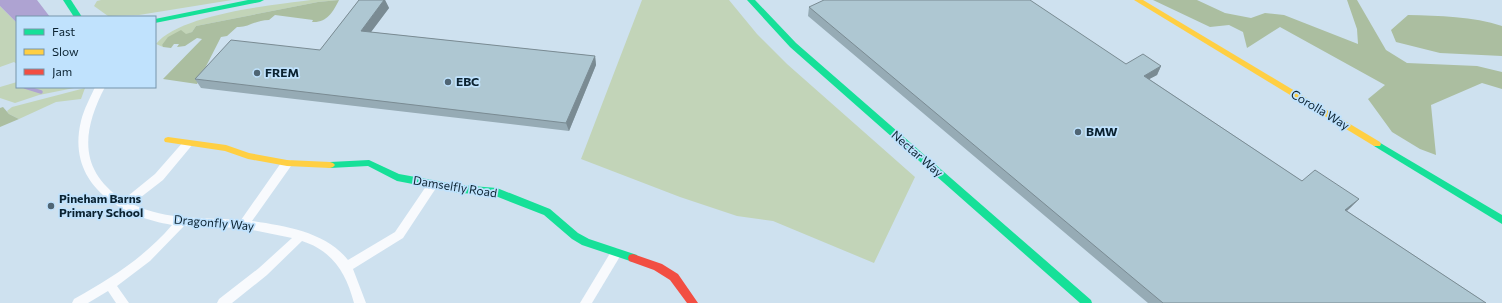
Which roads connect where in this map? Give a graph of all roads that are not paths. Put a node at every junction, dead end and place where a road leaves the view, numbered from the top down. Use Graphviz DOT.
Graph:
graph roads {
  1 [pos="67,0"];
  2 [pos="260,0"];
  3 [pos="751,0"];
  4 [pos="1138,0"];
  5 [pos="77,16"];
  6 [pos="185,16"];
  7 [pos="156,21"];
  8 [pos="156,30"];
  9 [pos="100,88"];
  10 [pos="168,140"];
  11 [pos="188,144"];
  12 [pos="287,162"];
  13 [pos="433,185"];
  14 [pos="124,205"];
  15 [pos="1502,220"];
  16 [pos="182,222"];
  17 [pos="244,224"];
  18 [pos="300,236"];
  19 [pos="616,253"];
  20 [pos="346,267"];
  21 [pos="110,285"];
  22 [pos="78,303"];
  23 [pos="123,303"];
  24 [pos="223,303"];
  25 [pos="360,303"];
  26 [pos="586,303"];
  27 [pos="693,303"];
  28 [pos="1087,303"];
  1 -- 5 [label="street"];
  2 -- 6 [label="street"];
  3 -- 28 [label="street, Nectar Way"];
  4 -- 15 [label="street, Corolla Way"];
  6 -- 7 [label="street"];
  6 -- 8 [label="street"];
  9 -- 14 [label="street, Dragonfly Way"];
  10 -- 11 [label="street, Damselfly Road"];
  11 -- 12 [label="street, Damselfly Road"];
  11 -- 14 [label="street"];
  12 -- 13 [label="street, Damselfly Road"];
  12 -- 17 [label="street"];
  13 -- 19 [label="street, Damselfly Road"];
  13 -- 20 [label="street"];
  14 -- 16 [label="street, Dragonfly Way"];
  16 -- 17 [label="street, Dragonfly Way"];
  16 -- 21 [label="street"];
  17 -- 18 [label="street, Dragonfly Way"];
  18 -- 20 [label="street, Dragonfly Way"];
  18 -- 24 [label="street"];
  19 -- 26 [label="street"];
  19 -- 27 [label="street, Damselfly Road"];
  20 -- 25 [label="street, Dragonfly Way"];
  21 -- 22 [label="street"];
  21 -- 23 [label="street"];
}
